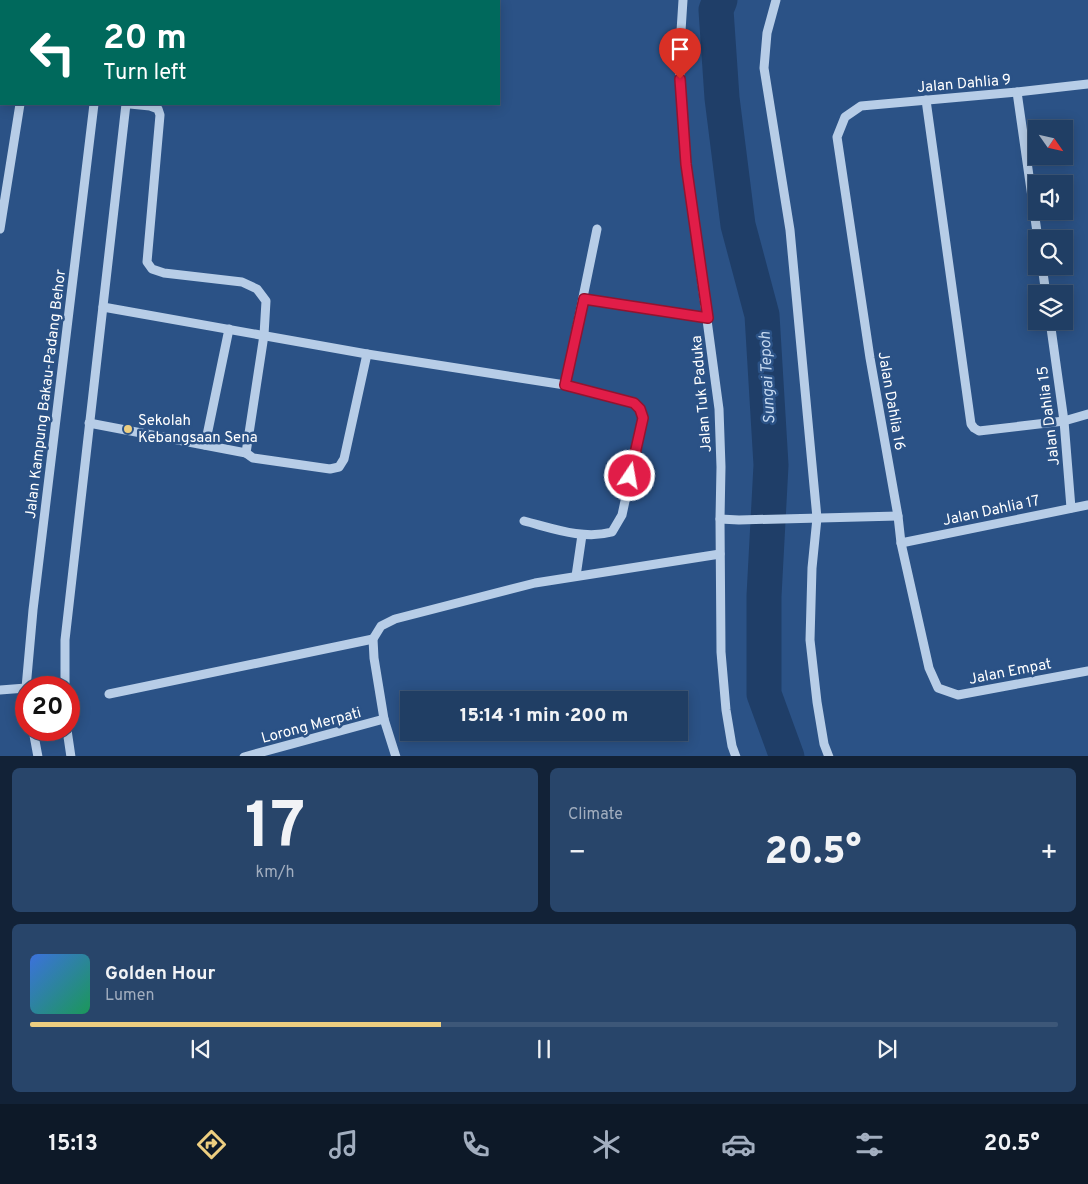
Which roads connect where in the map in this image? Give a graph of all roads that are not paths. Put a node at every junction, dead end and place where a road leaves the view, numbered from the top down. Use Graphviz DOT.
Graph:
graph roads {
  1 [pos="683,0"];
  2 [pos="776,0"];
  3 [pos="1088,84"];
  4 [pos="1017,92"];
  5 [pos="926,100"];
  6 [pos="20,105"];
  7 [pos="94,105"];
  8 [pos="128,105"];
  9 [pos="139,105"];
  10 [pos="845,117"];
  11 [pos="0,229"];
  12 [pos="597,229"];
  13 [pos="1037,230"];
  14 [pos="584,299"];
  15 [pos="103,307"];
  16 [pos="708,318"];
  17 [pos="229,329"];
  18 [pos="1051,330"];
  19 [pos="264,335"];
  20 [pos="367,354"];
  21 [pos="565,385"];
  22 [pos="1088,414"];
  23 [pos="1064,421"];
  24 [pos="88,424"];
  25 [pos="205,445"];
  26 [pos="246,453"];
  27 [pos="1088,504"];
  28 [pos="1071,508"];
  29 [pos="898,516"];
  30 [pos="817,518"];
  31 [pos="720,519"];
  32 [pos="524,521"];
  33 [pos="582,535"];
  34 [pos="901,543"];
  35 [pos="720,554"];
  36 [pos="576,576"];
  37 [pos="373,639"];
  38 [pos="1088,670"];
  39 [pos="27,676"];
  40 [pos="65,676"];
  41 [pos="938,688"];
  42 [pos="15,689"];
  43 [pos="0,690"];
  44 [pos="110,694"];
  45 [pos="384,719"];
  46 [pos="35,741"];
  47 [pos="69,741"];
  48 [pos="38,756"];
  49 [pos="71,756"];
  50 [pos="244,756"];
  51 [pos="396,756"];
  52 [pos="736,756"];
  53 [pos="829,756"];
  1 -- 16 [label="street, Jalan Tuk Paduka"];
  2 -- 30 [label="street"];
  3 -- 4 [label="street, Jalan Dahlia 9"];
  4 -- 5 [label="street, Jalan Dahlia 9"];
  4 -- 13 [label="street"];
  5 -- 10 [label="street, Jalan Dahlia 9"];
  5 -- 23 [label="street"];
  6 -- 11 [label="street"];
  7 -- 39 [label="street, Jalan Kampung Bakau-Padang Behor"];
  8 -- 15 [label="street"];
  9 -- 19 [label="street"];
  10 -- 29 [label="street, Jalan Dahlia 16"];
  12 -- 14 [label="street"];
  14 -- 16 [label="street"];
  14 -- 21 [label="street"];
  15 -- 17 [label="street"];
  15 -- 24 [label="street"];
  16 -- 31 [label="street, Jalan Tuk Paduka"];
  17 -- 19 [label="street"];
  17 -- 25 [label="street"];
  18 -- 23 [label="street, Jalan Dahlia 15"];
  19 -- 20 [label="street"];
  19 -- 26 [label="street"];
  20 -- 21 [label="street"];
  20 -- 26 [label="street"];
  21 -- 33 [label="street"];
  22 -- 23 [label="street"];
  23 -- 28 [label="street, Jalan Dahlia 15"];
  24 -- 25 [label="street"];
  24 -- 40 [label="street"];
  25 -- 26 [label="street"];
  27 -- 28 [label="street, Jalan Dahlia 17"];
  28 -- 34 [label="street, Jalan Dahlia 17"];
  29 -- 30 [label="street"];
  29 -- 34 [label="street, Jalan Dahlia 16"];
  30 -- 31 [label="street"];
  30 -- 53 [label="street"];
  31 -- 35 [label="street, Jalan Tuk Paduka"];
  32 -- 33 [label="street"];
  33 -- 36 [label="street"];
  34 -- 41 [label="street, Jalan Dahlia 16"];
  35 -- 36 [label="street"];
  35 -- 52 [label="street, Jalan Tuk Paduka"];
  36 -- 37 [label="street"];
  37 -- 44 [label="street"];
  37 -- 45 [label="street"];
  38 -- 41 [label="street, Jalan Empat"];
  42 -- 43 [label="street"];
  45 -- 50 [label="street, Lorong Merpati"];
  45 -- 51 [label="street"];
  46 -- 48 [label="street"];
  47 -- 49 [label="street"];
}
